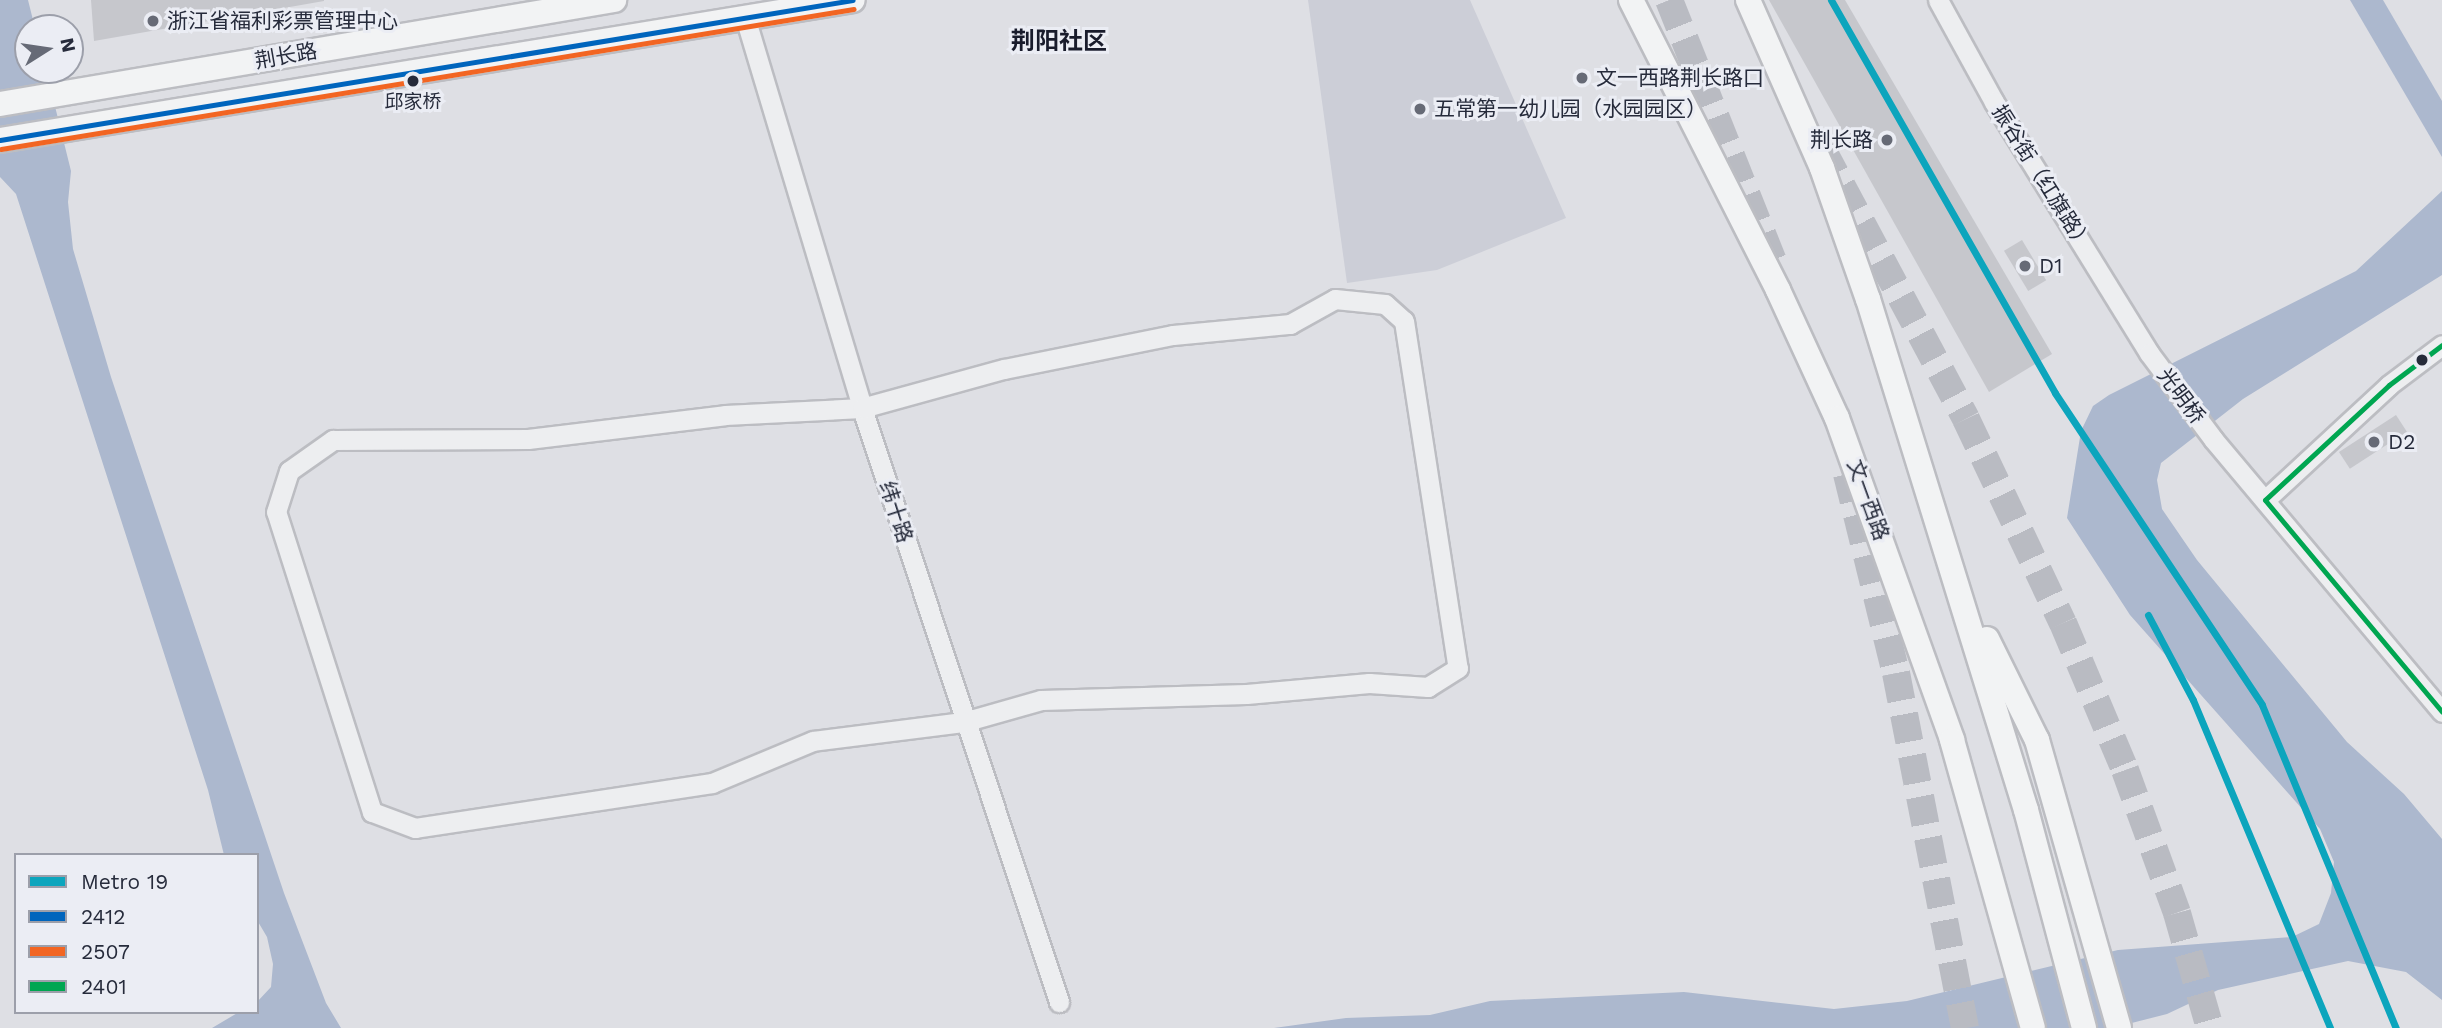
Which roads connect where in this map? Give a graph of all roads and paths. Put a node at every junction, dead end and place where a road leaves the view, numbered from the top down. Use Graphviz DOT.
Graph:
graph roads {
  1 [pos="614,0"];
  2 [pos="853,0"];
  3 [pos="1631,0"];
  4 [pos="1748,0"];
  5 [pos="1938,0"];
  6 [pos="745,17"];
  7 [pos="0,104"];
  8 [pos="0,140"];
  9 [pos="2442,345"];
  10 [pos="2150,354"];
  11 [pos="862,408"];
  12 [pos="2265,500"];
  13 [pos="1955,577"];
  14 [pos="2442,712"];
  15 [pos="963,722"];
  16 [pos="2012,947"];
  17 [pos="1059,1002"];
  18 [pos="2021,1028"];
  19 [pos="2033,1028"];
  20 [pos="2084,1028"];
  21 [pos="2119,1028"];
  1 -- 7 [label="main road, 荆长路"];
  2 -- 6 [label="main road, 荆长路"];
  3 -- 16 [label="main road, 文一西路"];
  4 -- 13 [label="main road"];
  5 -- 10 [label="street, 振谷街（红旗路）"];
  6 -- 8 [label="main road, 荆长路"];
  6 -- 11 [label="street, 纬十路"];
  9 -- 12 [label="street"];
  10 -- 12 [label="street, 光明桥"];
  11 -- 15 [label="street, 纬十路"];
  11 -- 15 [label="street"];
  11 -- 15 [label="street"];
  12 -- 14 [label="street"];
  13 -- 20 [label="main road"];
  13 -- 21 [label="main road"];
  15 -- 17 [label="street, 纬十路"];
  16 -- 18 [label="main road"];
  16 -- 19 [label="main road, 文一西路"];
}
